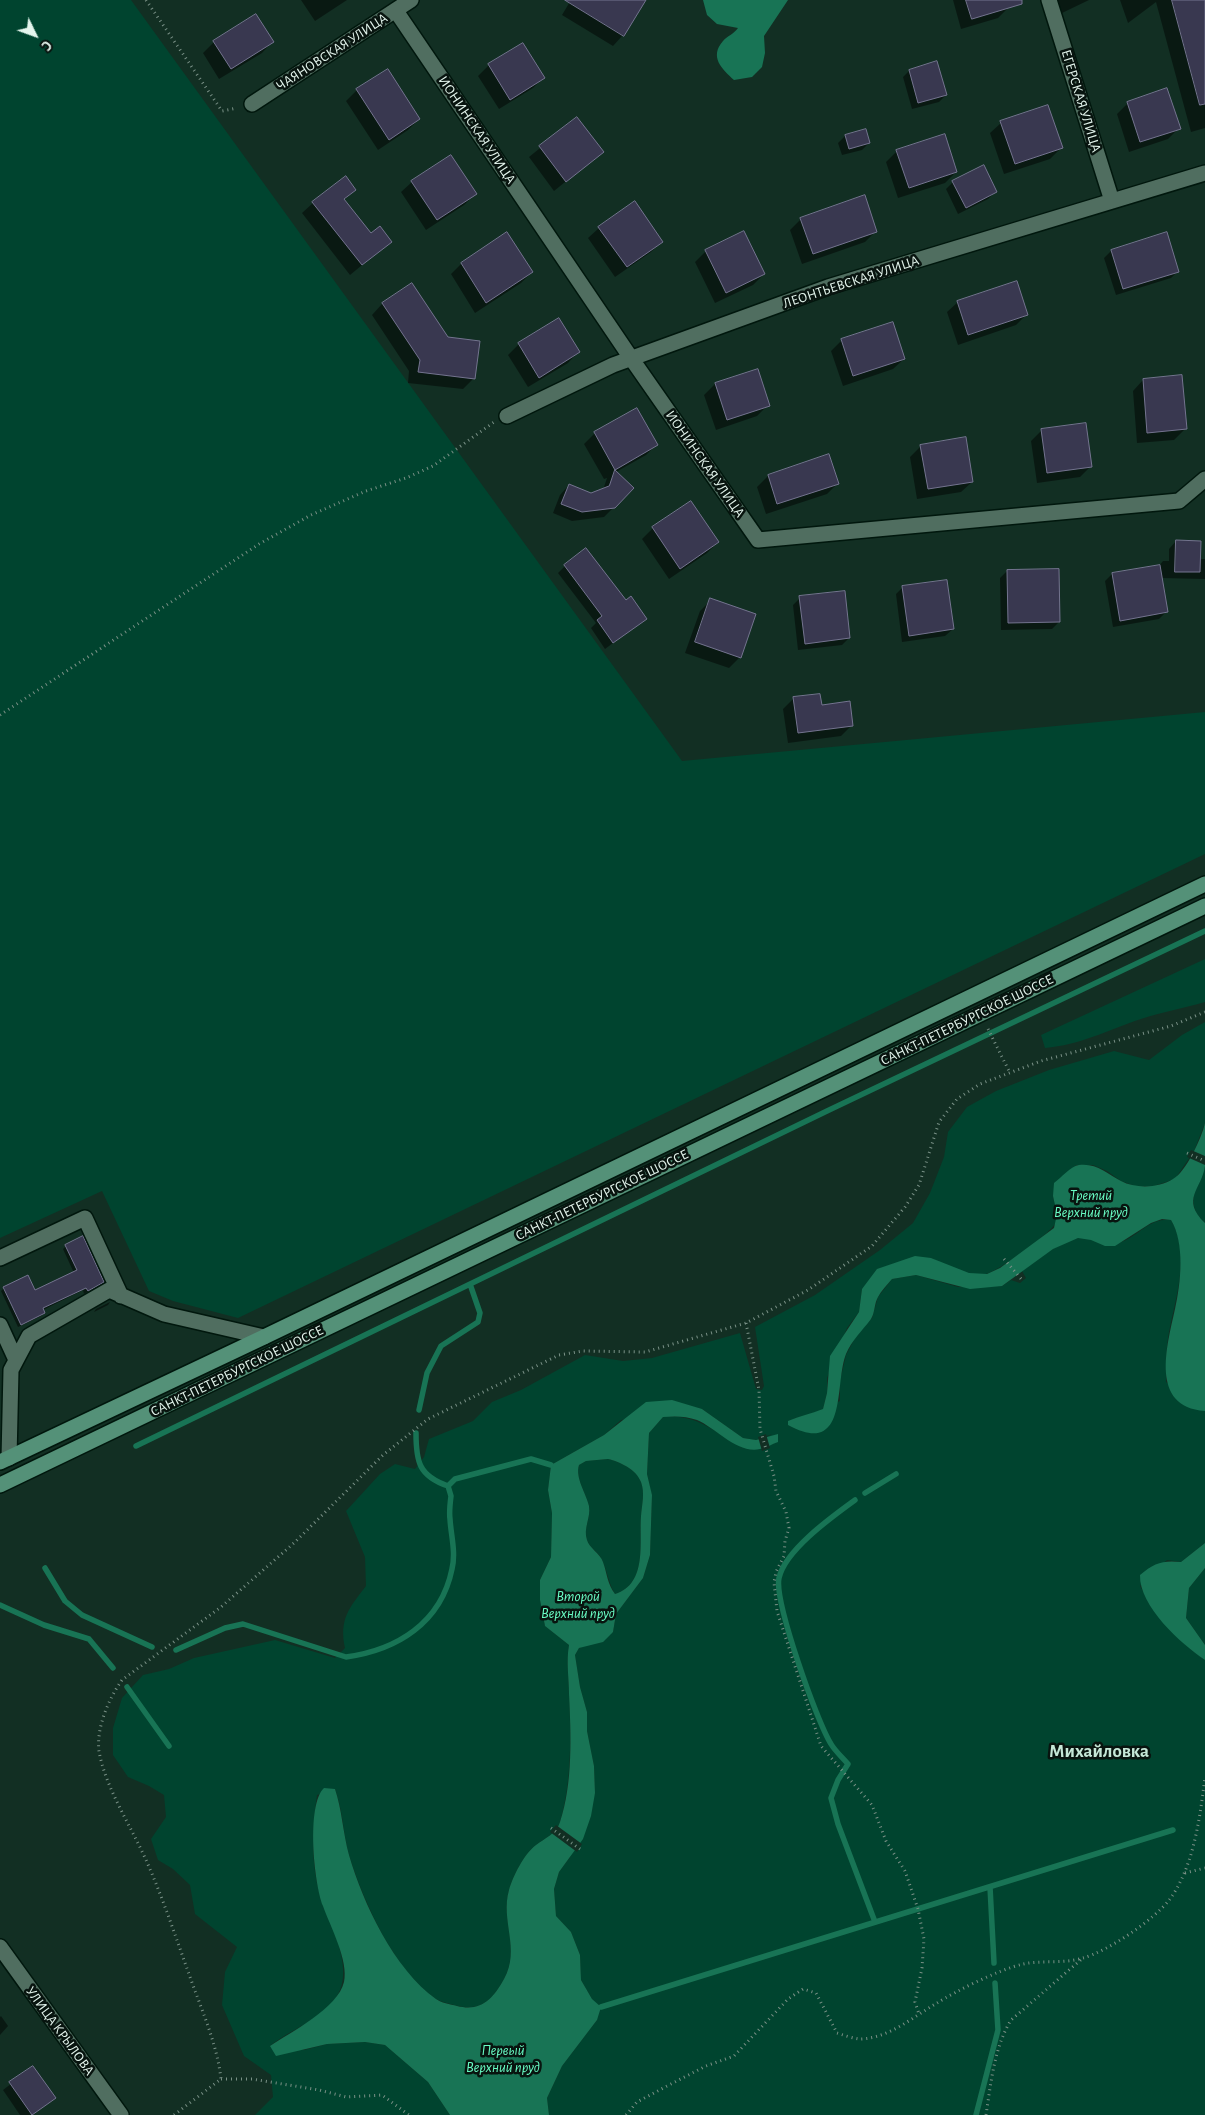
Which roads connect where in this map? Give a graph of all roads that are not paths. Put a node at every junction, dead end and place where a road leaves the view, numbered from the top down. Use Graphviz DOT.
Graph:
graph roads {
  1 [pos="411,0"];
  2 [pos="1050,0"];
  3 [pos="396,11"];
  4 [pos="252,104"];
  5 [pos="1205,173"];
  6 [pos="1112,201"];
  7 [pos="631,358"];
  8 [pos="506,416"];
  9 [pos="1205,479"];
  10 [pos="1205,884"];
  11 [pos="1205,906"];
  12 [pos="0,1258"];
  13 [pos="121,1296"];
  14 [pos="0,1325"];
  15 [pos="264,1337"];
  16 [pos="16,1360"];
  17 [pos="4,1460"];
  18 [pos="0,1485"];
  19 [pos="0,1946"];
  20 [pos="121,2115"];
  1 -- 3 [label="street, ЧАЯНОВСКАЯ УЛИЦА"];
  2 -- 6 [label="street, ЕГЕРСКАЯ УЛИЦА"];
  3 -- 4 [label="street, ЧАЯНОВСКАЯ УЛИЦА"];
  3 -- 7 [label="street, ИОНИНСКАЯ УЛИЦА"];
  5 -- 6 [label="street, ЛЕОНТЬЕВСКАЯ УЛИЦА"];
  6 -- 7 [label="street, ЛЕОНТЬЕВСКАЯ УЛИЦА"];
  7 -- 8 [label="street, ЛЕОНТЬЕВСКАЯ УЛИЦА"];
  7 -- 9 [label="street, ИОНИНСКАЯ УЛИЦА"];
  10 -- 15 [label="main road, САНКТ-ПЕТЕРБУРГСКОЕ ШОССЕ"];
  11 -- 18 [label="main road, САНКТ-ПЕТЕРБУРГСКОЕ ШОССЕ"];
  12 -- 13 [label="street"];
  13 -- 15 [label="street"];
  13 -- 16 [label="street"];
  14 -- 16 [label="street"];
  15 -- 17 [label="main road, САНКТ-ПЕТЕРБУРГСКОЕ ШОССЕ"];
  16 -- 17 [label="street"];
  19 -- 20 [label="street, УЛИЦА КРЫЛОВА"];
}
